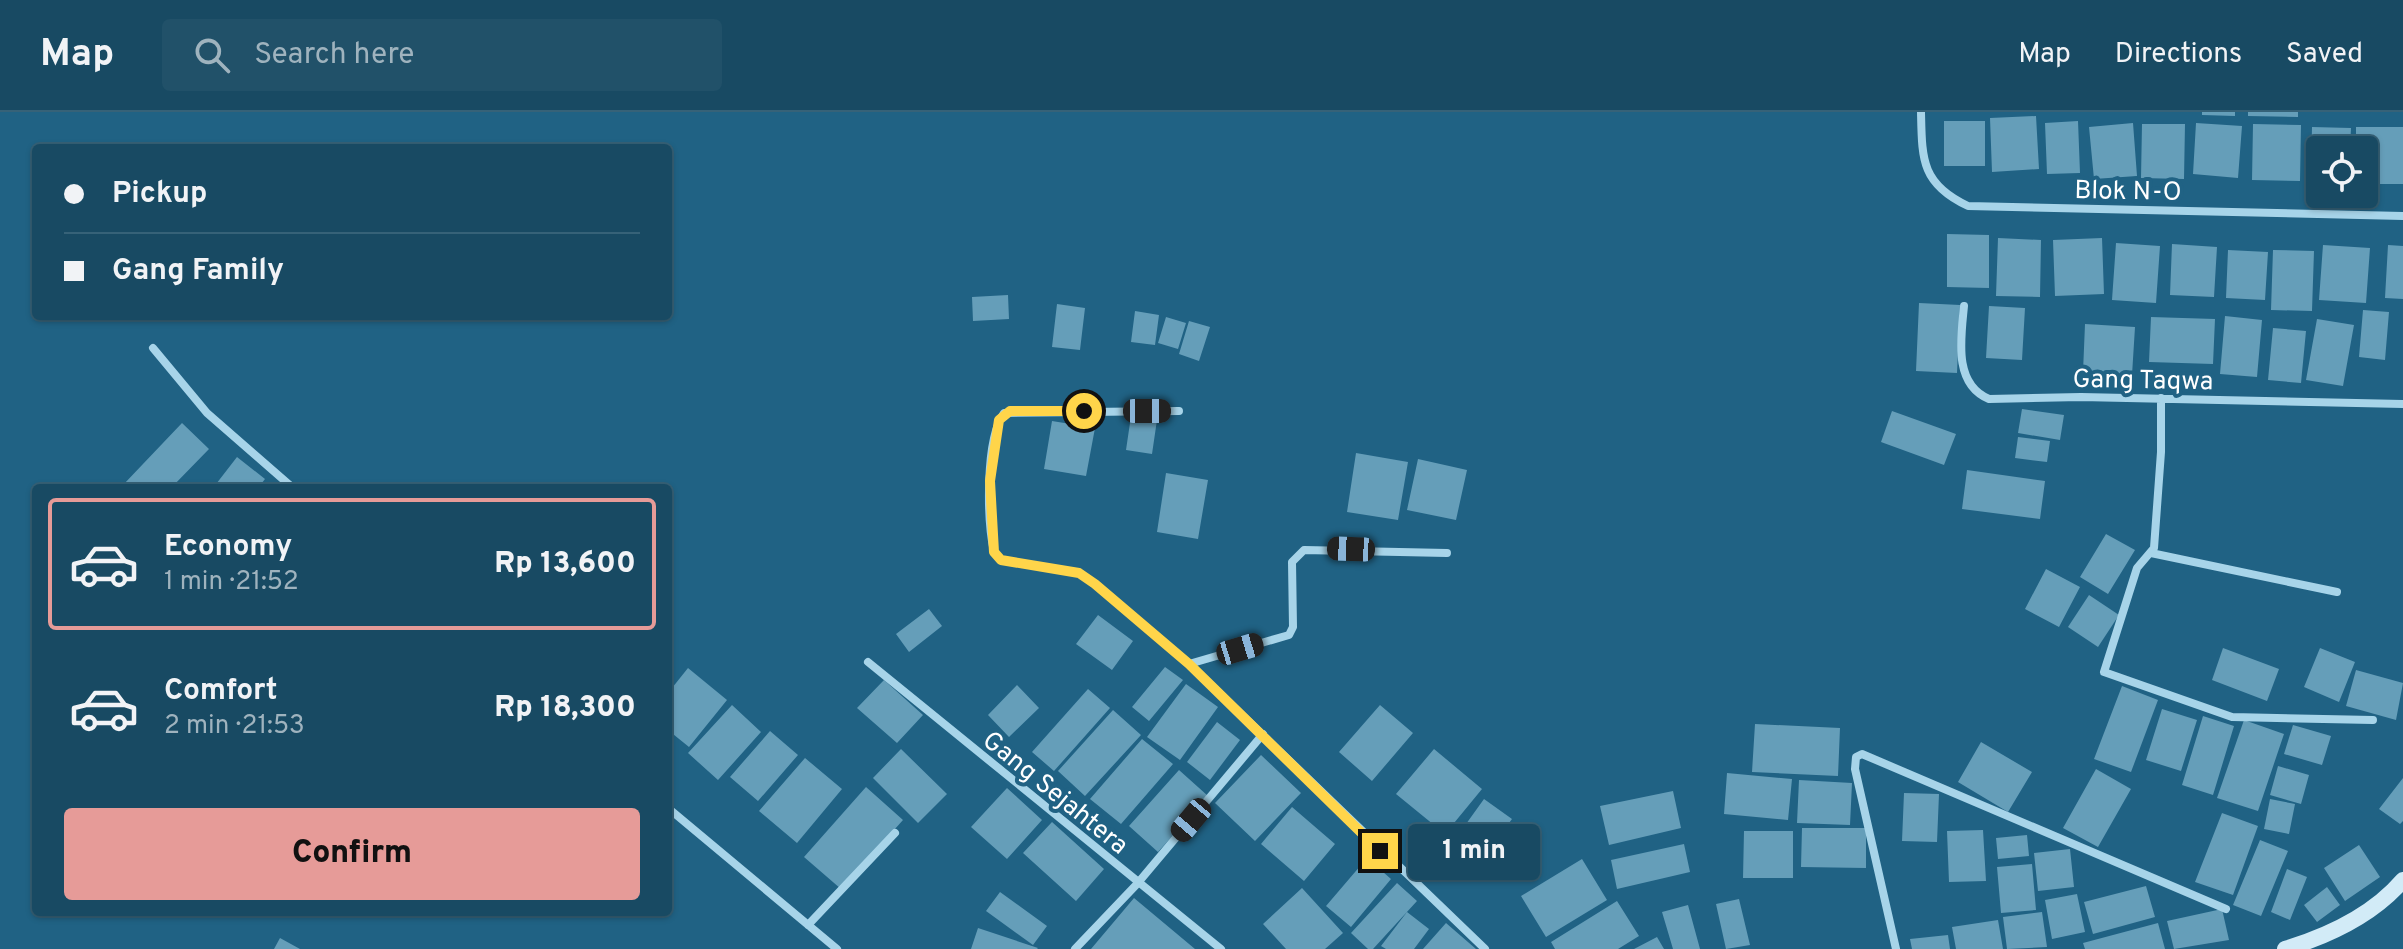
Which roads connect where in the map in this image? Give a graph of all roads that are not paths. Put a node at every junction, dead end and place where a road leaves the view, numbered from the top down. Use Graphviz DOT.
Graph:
graph roads {
  1 [pos="1921,112"];
  2 [pos="2403,216"];
  3 [pos="1964,306"];
  4 [pos="153,348"];
  5 [pos="2161,398"];
  6 [pos="2403,404"];
  7 [pos="1179,411"];
  8 [pos="288,484"];
  9 [pos="1447,553"];
  10 [pos="2151,553"];
  11 [pos="2337,592"];
  12 [pos="868,662"];
  13 [pos="1189,664"];
  14 [pos="2373,720"];
  15 [pos="1263,734"];
  16 [pos="672,811"];
  17 [pos="895,833"];
  18 [pos="2403,880"];
  19 [pos="1137,884"];
  20 [pos="2226,909"];
  21 [pos="808,925"];
  22 [pos="837,949"];
  23 [pos="1075,949"];
  24 [pos="1221,949"];
  25 [pos="1485,949"];
  26 [pos="1896,949"];
  27 [pos="2285,949"];
  1 -- 2 [label="street, Blok N-O"];
  3 -- 5 [label="street, Gang Taqwa"];
  4 -- 8 [label="street"];
  5 -- 6 [label="street, Gang Taqwa"];
  5 -- 10 [label="street"];
  7 -- 13 [label="street"];
  9 -- 13 [label="street"];
  10 -- 11 [label="street"];
  10 -- 14 [label="street"];
  12 -- 19 [label="street, Gang Sejahtera"];
  13 -- 15 [label="street"];
  15 -- 19 [label="street"];
  15 -- 25 [label="street"];
  16 -- 21 [label="street"];
  17 -- 21 [label="street"];
  18 -- 27 [label="street"];
  19 -- 23 [label="street"];
  19 -- 24 [label="street, Gang Sejahtera"];
  20 -- 26 [label="street"];
  21 -- 22 [label="street"];
}
